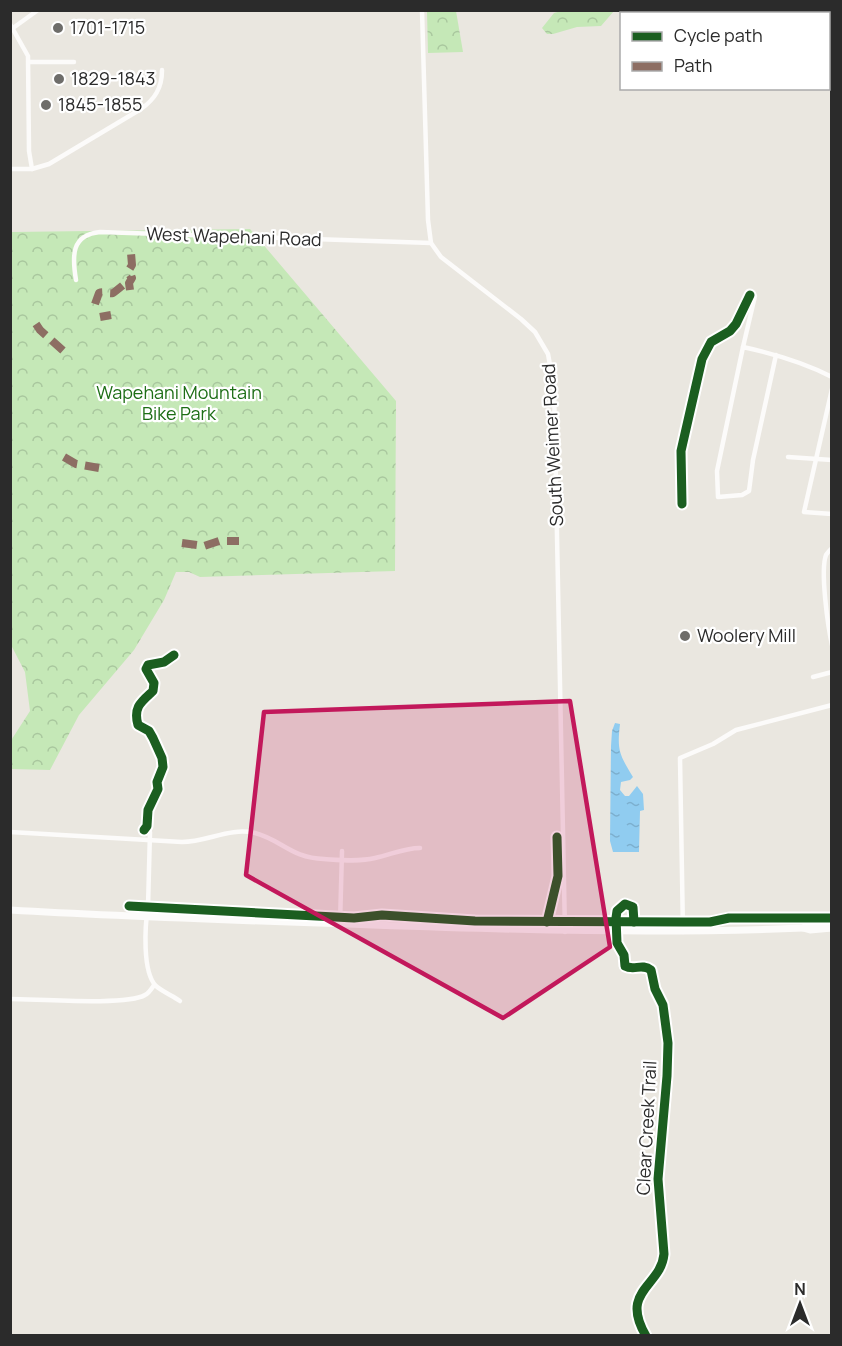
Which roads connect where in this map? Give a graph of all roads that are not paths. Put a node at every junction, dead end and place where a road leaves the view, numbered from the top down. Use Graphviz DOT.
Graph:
graph roads {
  1 [pos="38,10"];
  2 [pos="422,10"];
  3 [pos="12,26"];
  4 [pos="28,62"];
  5 [pos="74,62"];
  6 [pos="162,70"];
  7 [pos="10,169"];
  8 [pos="32,169"];
  9 [pos="431,243"];
  10 [pos="76,280"];
  11 [pos="755,296"];
  12 [pos="743,347"];
  13 [pos="776,355"];
  14 [pos="831,377"];
  15 [pos="831,389"];
  16 [pos="788,457"];
  17 [pos="815,460"];
  18 [pos="831,460"];
  19 [pos="831,514"];
  20 [pos="831,548"];
  21 [pos="831,645"];
  22 [pos="831,672"];
  23 [pos="813,677"];
  24 [pos="831,705"];
  25 [pos="10,832"];
  26 [pos="150,832"];
  27 [pos="150,840"];
  28 [pos="420,848"];
  29 [pos="342,851"];
  30 [pos="342,860"];
  31 [pos="10,910"];
  32 [pos="146,918"];
  33 [pos="340,924"];
  34 [pos="831,927"];
  35 [pos="565,932"];
  36 [pos="683,932"];
  37 [pos="154,985"];
  38 [pos="10,999"];
  39 [pos="180,1001"];
  1 -- 3 [label="street"];
  2 -- 9 [label="street"];
  3 -- 4 [label="street"];
  4 -- 5 [label="street"];
  4 -- 8 [label="street"];
  6 -- 8 [label="street"];
  7 -- 8 [label="street"];
  9 -- 10 [label="street, West Wapehani Road"];
  9 -- 35 [label="street, South Weimer Road"];
  11 -- 12 [label="street"];
  12 -- 13 [label="street"];
  12 -- 13 [label="street"];
  13 -- 14 [label="street"];
  15 -- 17 [label="street"];
  16 -- 17 [label="street"];
  17 -- 18 [label="street"];
  17 -- 19 [label="street"];
  20 -- 21 [label="street"];
  22 -- 23 [label="street"];
  24 -- 36 [label="street"];
  25 -- 27 [label="street"];
  26 -- 27 [label="street"];
  27 -- 30 [label="street"];
  27 -- 32 [label="street"];
  28 -- 30 [label="street"];
  29 -- 30 [label="street"];
  30 -- 33 [label="street"];
  31 -- 32 [label="main road"];
  32 -- 33 [label="main road"];
  32 -- 37 [label="street"];
  33 -- 35 [label="main road"];
  34 -- 36 [label="main road"];
  35 -- 36 [label="main road"];
  37 -- 38 [label="street"];
  37 -- 39 [label="street"];
}
